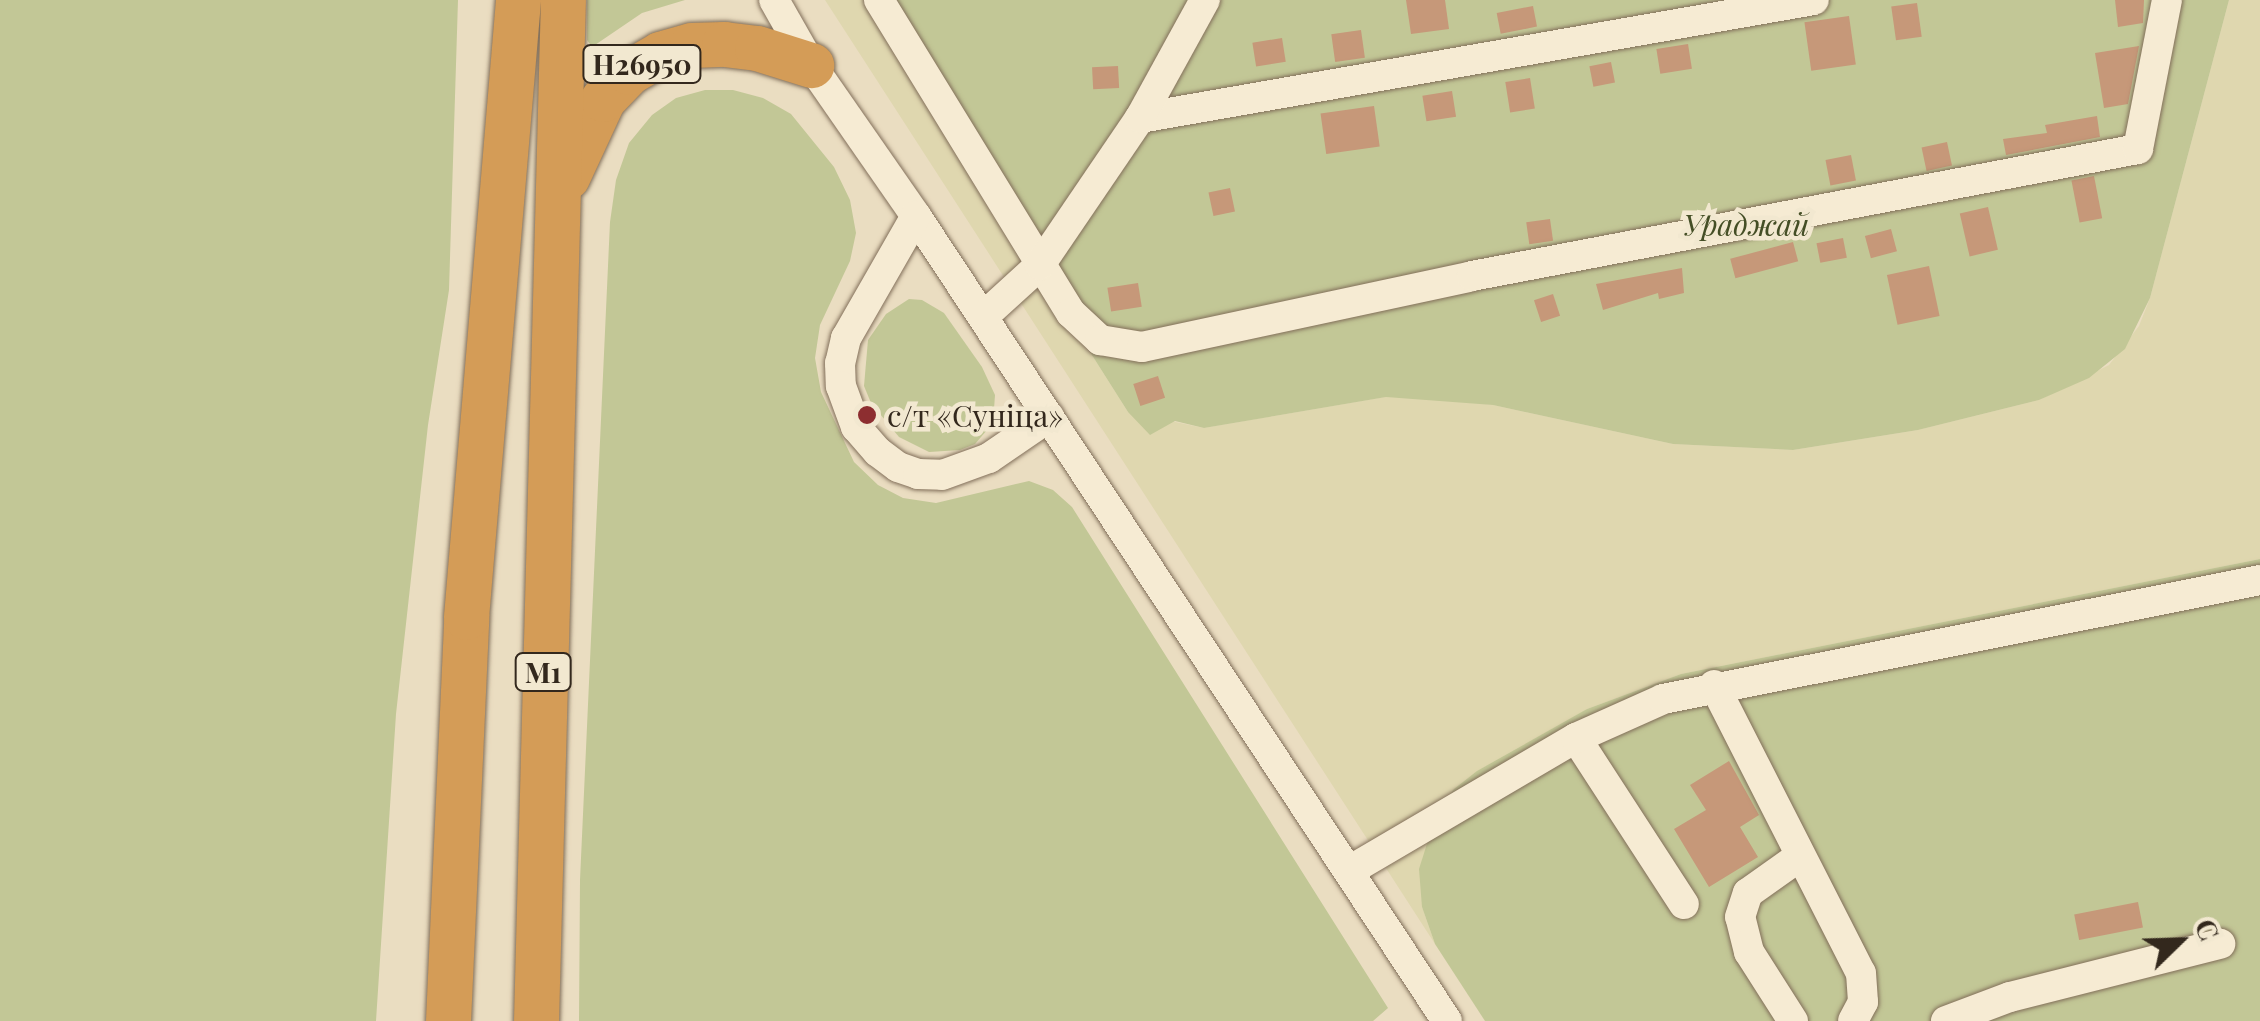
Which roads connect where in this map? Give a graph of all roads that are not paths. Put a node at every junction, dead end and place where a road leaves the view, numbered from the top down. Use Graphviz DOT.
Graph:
graph roads {
  1 [pos="518,0"];
  2 [pos="563,0"];
  3 [pos="774,0"];
  4 [pos="879,0"];
  5 [pos="1205,0"];
  6 [pos="1814,0"];
  7 [pos="2167,0"];
  8 [pos="811,65"];
  9 [pos="1140,118"];
  10 [pos="555,212"];
  11 [pos="916,216"];
  12 [pos="1040,265"];
  13 [pos="983,316"];
  14 [pos="1049,417"];
  15 [pos="2260,580"];
  16 [pos="1714,685"];
  17 [pos="1576,738"];
  18 [pos="1800,856"];
  19 [pos="1348,871"];
  20 [pos="1684,904"];
  21 [pos="2220,944"];
  22 [pos="448,1021"];
  23 [pos="536,1021"];
  24 [pos="1447,1021"];
  25 [pos="1793,1021"];
  26 [pos="1853,1021"];
  27 [pos="1946,1021"];
  1 -- 22 [label="highway"];
  2 -- 10 [label="highway, М1"];
  3 -- 8 [label="street"];
  4 -- 12 [label="street"];
  5 -- 9 [label="street"];
  6 -- 9 [label="street"];
  7 -- 12 [label="street"];
  8 -- 10 [label="highway, Н26950"];
  8 -- 11 [label="street"];
  9 -- 12 [label="street"];
  10 -- 23 [label="highway, М1"];
  11 -- 13 [label="street"];
  11 -- 14 [label="street"];
  12 -- 13 [label="street"];
  13 -- 14 [label="street"];
  14 -- 19 [label="street"];
  15 -- 16 [label="street"];
  16 -- 17 [label="street"];
  16 -- 18 [label="street"];
  17 -- 19 [label="street"];
  17 -- 20 [label="street"];
  18 -- 25 [label="street"];
  18 -- 26 [label="street"];
  19 -- 24 [label="street"];
  21 -- 27 [label="street"];
}
